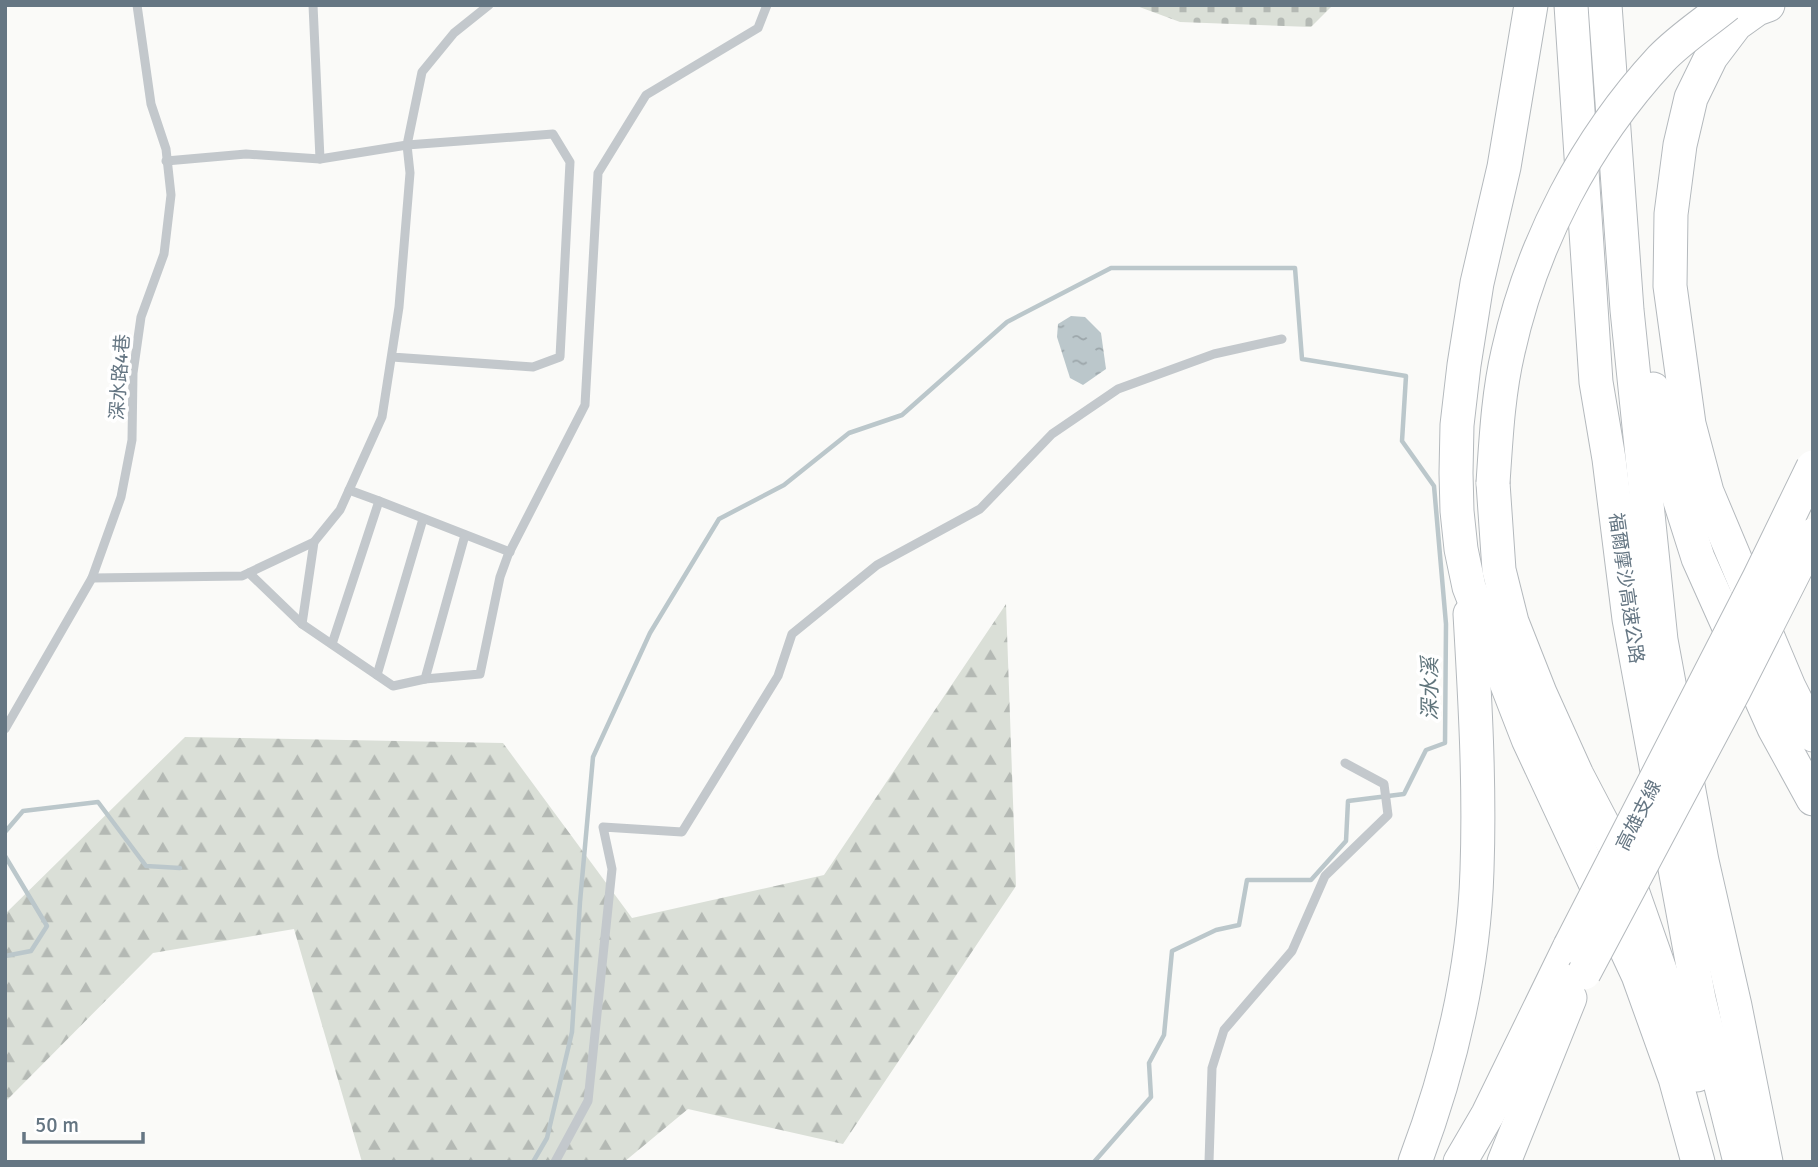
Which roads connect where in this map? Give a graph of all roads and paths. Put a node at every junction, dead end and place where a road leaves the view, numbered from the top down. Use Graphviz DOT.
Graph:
graph roads {
  1 [pos="137,5"];
  2 [pos="313,5"];
  3 [pos="489,5"];
  4 [pos="767,5"];
  5 [pos="1531,5"];
  6 [pos="1571,5"];
  7 [pos="1605,5"];
  8 [pos="1727,5"];
  9 [pos="1768,5"];
  10 [pos="407,145"];
  11 [pos="320,159"];
  12 [pos="166,161"];
  13 [pos="1627,310"];
  14 [pos="1282,339"];
  15 [pos="393,357"];
  16 [pos="1813,467"];
  17 [pos="349,490"];
  18 [pos="379,501"];
  19 [pos="424,519"];
  20 [pos="465,535"];
  21 [pos="1813,535"];
  22 [pos="314,542"];
  23 [pos="510,552"];
  24 [pos="249,573"];
  25 [pos="92,578"];
  26 [pos="1469,587"];
  27 [pos="302,624"];
  28 [pos="332,644"];
  29 [pos="377,675"];
  30 [pos="425,679"];
  31 [pos="5,729"];
  32 [pos="1813,735"];
  33 [pos="1345,763"];
  34 [pos="1813,799"];
  35 [pos="1575,972"];
  36 [pos="555,1162"];
  37 [pos="1209,1162"];
  38 [pos="1416,1162"];
  39 [pos="1460,1162"];
  40 [pos="1482,1162"];
  41 [pos="1504,1162"];
  42 [pos="1698,1162"];
  43 [pos="1724,1162"];
  44 [pos="1740,1162"];
  45 [pos="1766,1162"];
  1 -- 12 [label="lane, 深水路4巷"];
  2 -- 11 [label="lane"];
  3 -- 10 [label="lane"];
  4 -- 23 [label="lane"];
  5 -- 26 [label="highway"];
  6 -- 44 [label="highway, 福爾摩沙高速公路"];
  7 -- 13 [label="highway, 福爾摩沙高速公路"];
  8 -- 43 [label="highway, bridge"];
  9 -- 32 [label="highway"];
  10 -- 11 [label="lane"];
  10 -- 15 [label="lane"];
  10 -- 15 [label="lane"];
  11 -- 12 [label="lane"];
  12 -- 25 [label="lane, 深水路4巷"];
  13 -- 34 [label="highway"];
  13 -- 45 [label="highway, 福爾摩沙高速公路"];
  14 -- 36 [label="lane"];
  15 -- 17 [label="lane"];
  16 -- 35 [label="highway, 高雄支線, bridge"];
  17 -- 18 [label="lane"];
  17 -- 22 [label="lane"];
  18 -- 19 [label="lane"];
  18 -- 28 [label="lane"];
  19 -- 20 [label="lane"];
  19 -- 29 [label="lane"];
  20 -- 23 [label="lane"];
  20 -- 30 [label="lane"];
  21 -- 35 [label="highway, 高雄支線, bridge"];
  22 -- 24 [label="lane"];
  22 -- 27 [label="lane"];
  23 -- 30 [label="lane"];
  24 -- 25 [label="lane"];
  24 -- 27 [label="lane"];
  25 -- 31 [label="lane, 深水路4巷"];
  26 -- 38 [label="highway"];
  26 -- 42 [label="highway"];
  27 -- 28 [label="lane"];
  28 -- 29 [label="lane"];
  29 -- 30 [label="lane"];
  33 -- 37 [label="lane"];
  35 -- 39 [label="highway, 高雄支線"];
  35 -- 40 [label="highway, 高雄支線"];
  35 -- 41 [label="highway"];
}
